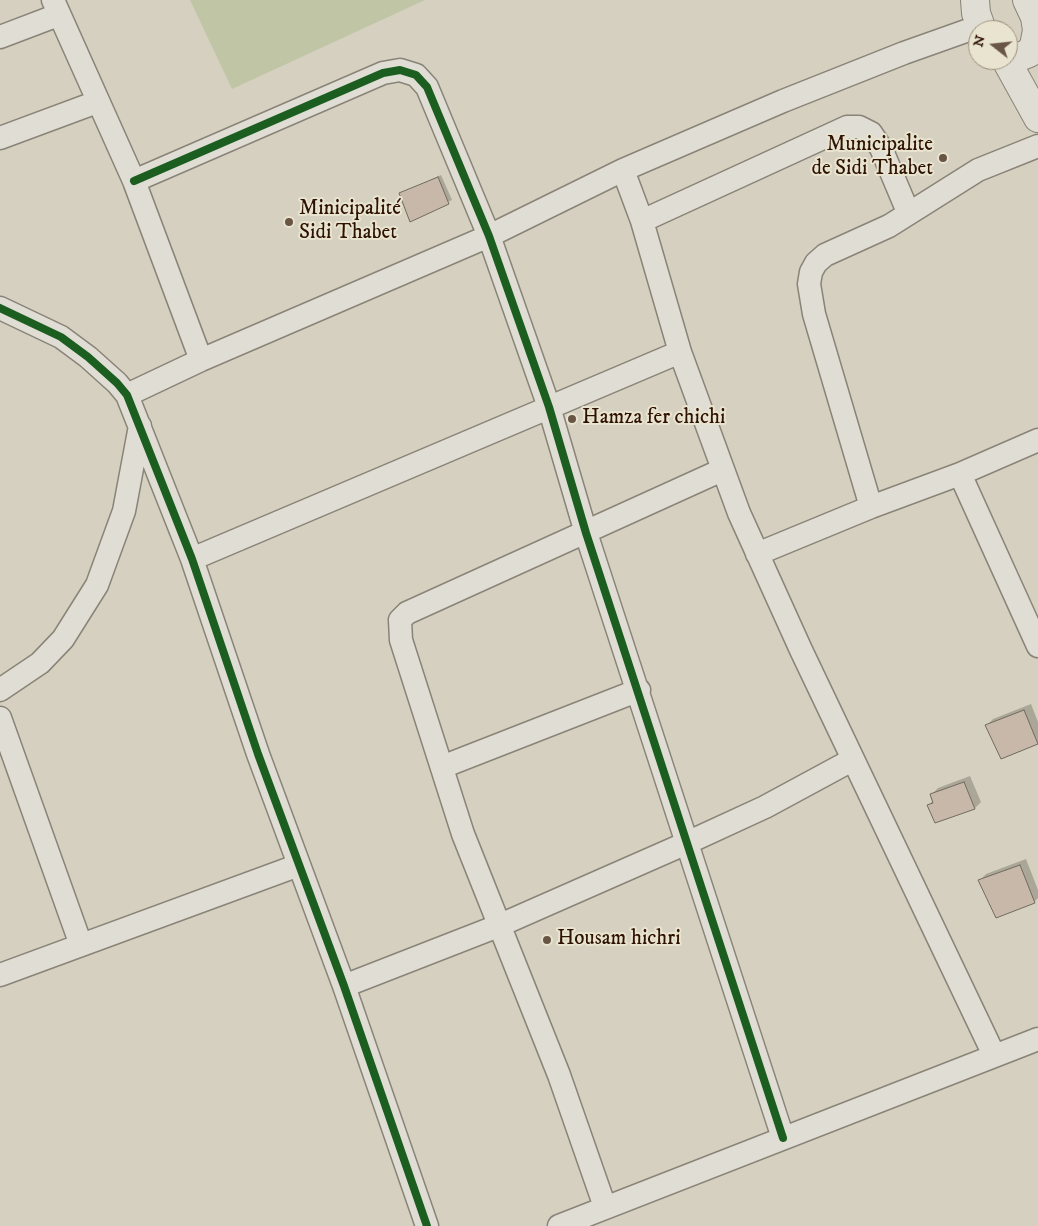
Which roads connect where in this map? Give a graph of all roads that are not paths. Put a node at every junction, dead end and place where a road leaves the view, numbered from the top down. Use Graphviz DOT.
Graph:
graph roads {
  1 [pos="1027,0"];
  2 [pos="56,8"];
  3 [pos="977,12"];
  4 [pos="0,37"];
  5 [pos="1037,46"];
  6 [pos="1018,57"];
  7 [pos="1012,70"];
  8 [pos="97,102"];
  9 [pos="1038,118"];
  10 [pos="0,138"];
  11 [pos="1038,146"];
  12 [pos="623,170"];
  13 [pos="134,181"];
  14 [pos="908,212"];
  15 [pos="642,221"];
  16 [pos="489,236"];
  17 [pos="0,308"];
  18 [pos="680,352"];
  19 [pos="201,360"];
  20 [pos="127,395"];
  21 [pos="549,407"];
  22 [pos="140,425"];
  23 [pos="1038,440"];
  24 [pos="722,470"];
  25 [pos="960,474"];
  26 [pos="871,507"];
  27 [pos="586,533"];
  28 [pos="757,554"];
  29 [pos="192,560"];
  30 [pos="1038,646"];
  31 [pos="0,690"];
  32 [pos="639,690"];
  33 [pos="0,718"];
  34 [pos="852,760"];
  35 [pos="442,767"];
  36 [pos="689,842"];
  37 [pos="299,865"];
  38 [pos="498,926"];
  39 [pos="81,945"];
  40 [pos="0,975"];
  41 [pos="344,986"];
  42 [pos="1038,1039"];
  43 [pos="994,1055"];
  44 [pos="783,1138"];
  45 [pos="605,1207"];
  46 [pos="427,1226"];
  47 [pos="559,1226"];
  1 -- 5 [label="street"];
  2 -- 4 [label="street"];
  2 -- 8 [label="street"];
  3 -- 12 [label="street"];
  5 -- 6 [label="street"];
  7 -- 9 [label="street"];
  8 -- 10 [label="street"];
  8 -- 13 [label="street"];
  11 -- 14 [label="street"];
  12 -- 15 [label="street"];
  12 -- 16 [label="street"];
  13 -- 16 [label="street"];
  13 -- 19 [label="street"];
  14 -- 15 [label="street"];
  14 -- 26 [label="street"];
  15 -- 18 [label="street"];
  16 -- 19 [label="street"];
  16 -- 21 [label="street"];
  17 -- 20 [label="street"];
  18 -- 21 [label="street"];
  18 -- 24 [label="street"];
  19 -- 20 [label="street"];
  20 -- 22 [label="street"];
  21 -- 27 [label="street"];
  21 -- 29 [label="street"];
  22 -- 29 [label="street"];
  22 -- 31 [label="street"];
  23 -- 25 [label="street"];
  24 -- 27 [label="street"];
  24 -- 28 [label="street"];
  25 -- 26 [label="street"];
  25 -- 30 [label="street"];
  26 -- 28 [label="street"];
  27 -- 32 [label="street"];
  27 -- 35 [label="street"];
  28 -- 34 [label="street"];
  29 -- 37 [label="street"];
  32 -- 35 [label="street"];
  32 -- 36 [label="street"];
  33 -- 39 [label="street"];
  34 -- 36 [label="street"];
  34 -- 43 [label="street"];
  35 -- 38 [label="street"];
  36 -- 38 [label="street"];
  36 -- 44 [label="street"];
  37 -- 39 [label="street"];
  37 -- 41 [label="street"];
  38 -- 41 [label="street"];
  38 -- 45 [label="street"];
  39 -- 40 [label="street"];
  41 -- 46 [label="street"];
  42 -- 43 [label="street"];
  43 -- 44 [label="street"];
  44 -- 45 [label="street"];
  45 -- 47 [label="street"];
}
